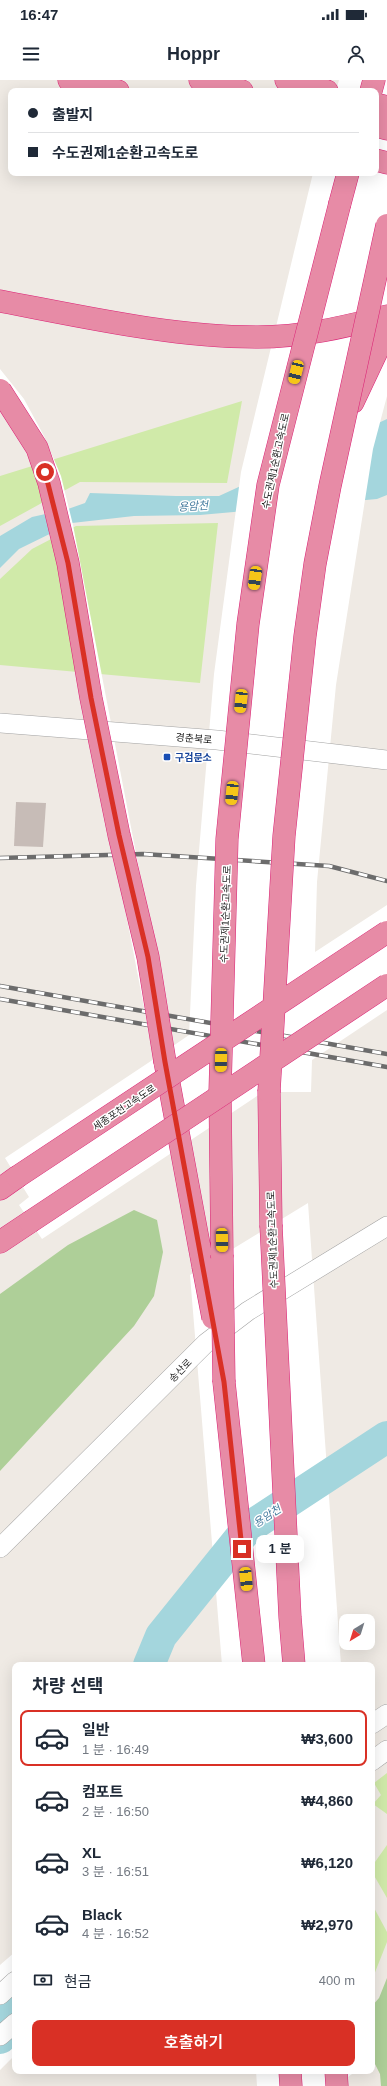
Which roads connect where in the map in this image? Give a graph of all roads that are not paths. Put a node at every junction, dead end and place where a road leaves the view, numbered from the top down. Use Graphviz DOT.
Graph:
graph roads {
  1 [pos="69,80"];
  2 [pos="94,80"];
  3 [pos="200,80"];
  4 [pos="286,80"];
  5 [pos="105,88"];
  6 [pos="119,88"];
  7 [pos="231,88"];
  8 [pos="316,88"];
  9 [pos="347,176"];
  10 [pos="387,225"];
  11 [pos="0,301"];
  12 [pos="387,316"];
  13 [pos="387,330"];
  14 [pos="0,390"];
  15 [pos="347,414"];
  16 [pos="0,723"];
  17 [pos="387,760"];
  18 [pos="387,932"];
  19 [pos="387,985"];
  20 [pos="9,1183"];
  21 [pos="387,1226"];
  22 [pos="0,1242"];
  23 [pos="224,1382"];
  24 [pos="0,1548"];
  25 [pos="254,1662"];
  26 [pos="294,1662"];
  27 [pos="387,1714"];
  28 [pos="375,1722"];
  29 [pos="387,1750"];
  30 [pos="375,1759"];
  31 [pos="12,1984"];
  32 [pos="0,1995"];
  33 [pos="12,2026"];
  34 [pos="0,2036"];
  35 [pos="290,2074"];
  36 [pos="292,2086"];
  1 -- 5 [label="highway"];
  2 -- 6 [label="highway"];
  3 -- 7 [label="highway"];
  4 -- 8 [label="highway"];
  9 -- 23 [label="highway, 수도권제1순환고속도로, bridge"];
  10 -- 15 [label="highway, 수도권제1순환고속도로, bridge"];
  11 -- 12 [label="highway"];
  13 -- 15 [label="highway"];
  14 -- 23 [label="highway, bridge"];
  15 -- 26 [label="highway, 수도권제1순환고속도로, bridge"];
  16 -- 17 [label="street, 경춘북로"];
  18 -- 20 [label="highway, 세종포천고속도로, bridge"];
  19 -- 22 [label="highway, bridge"];
  21 -- 24 [label="street, 송산로"];
  23 -- 25 [label="highway, 수도권제1순환고속도로"];
  27 -- 28 [label="street"];
  29 -- 30 [label="street"];
  31 -- 32 [label="street"];
  33 -- 34 [label="street"];
  35 -- 36 [label="highway"];
}
